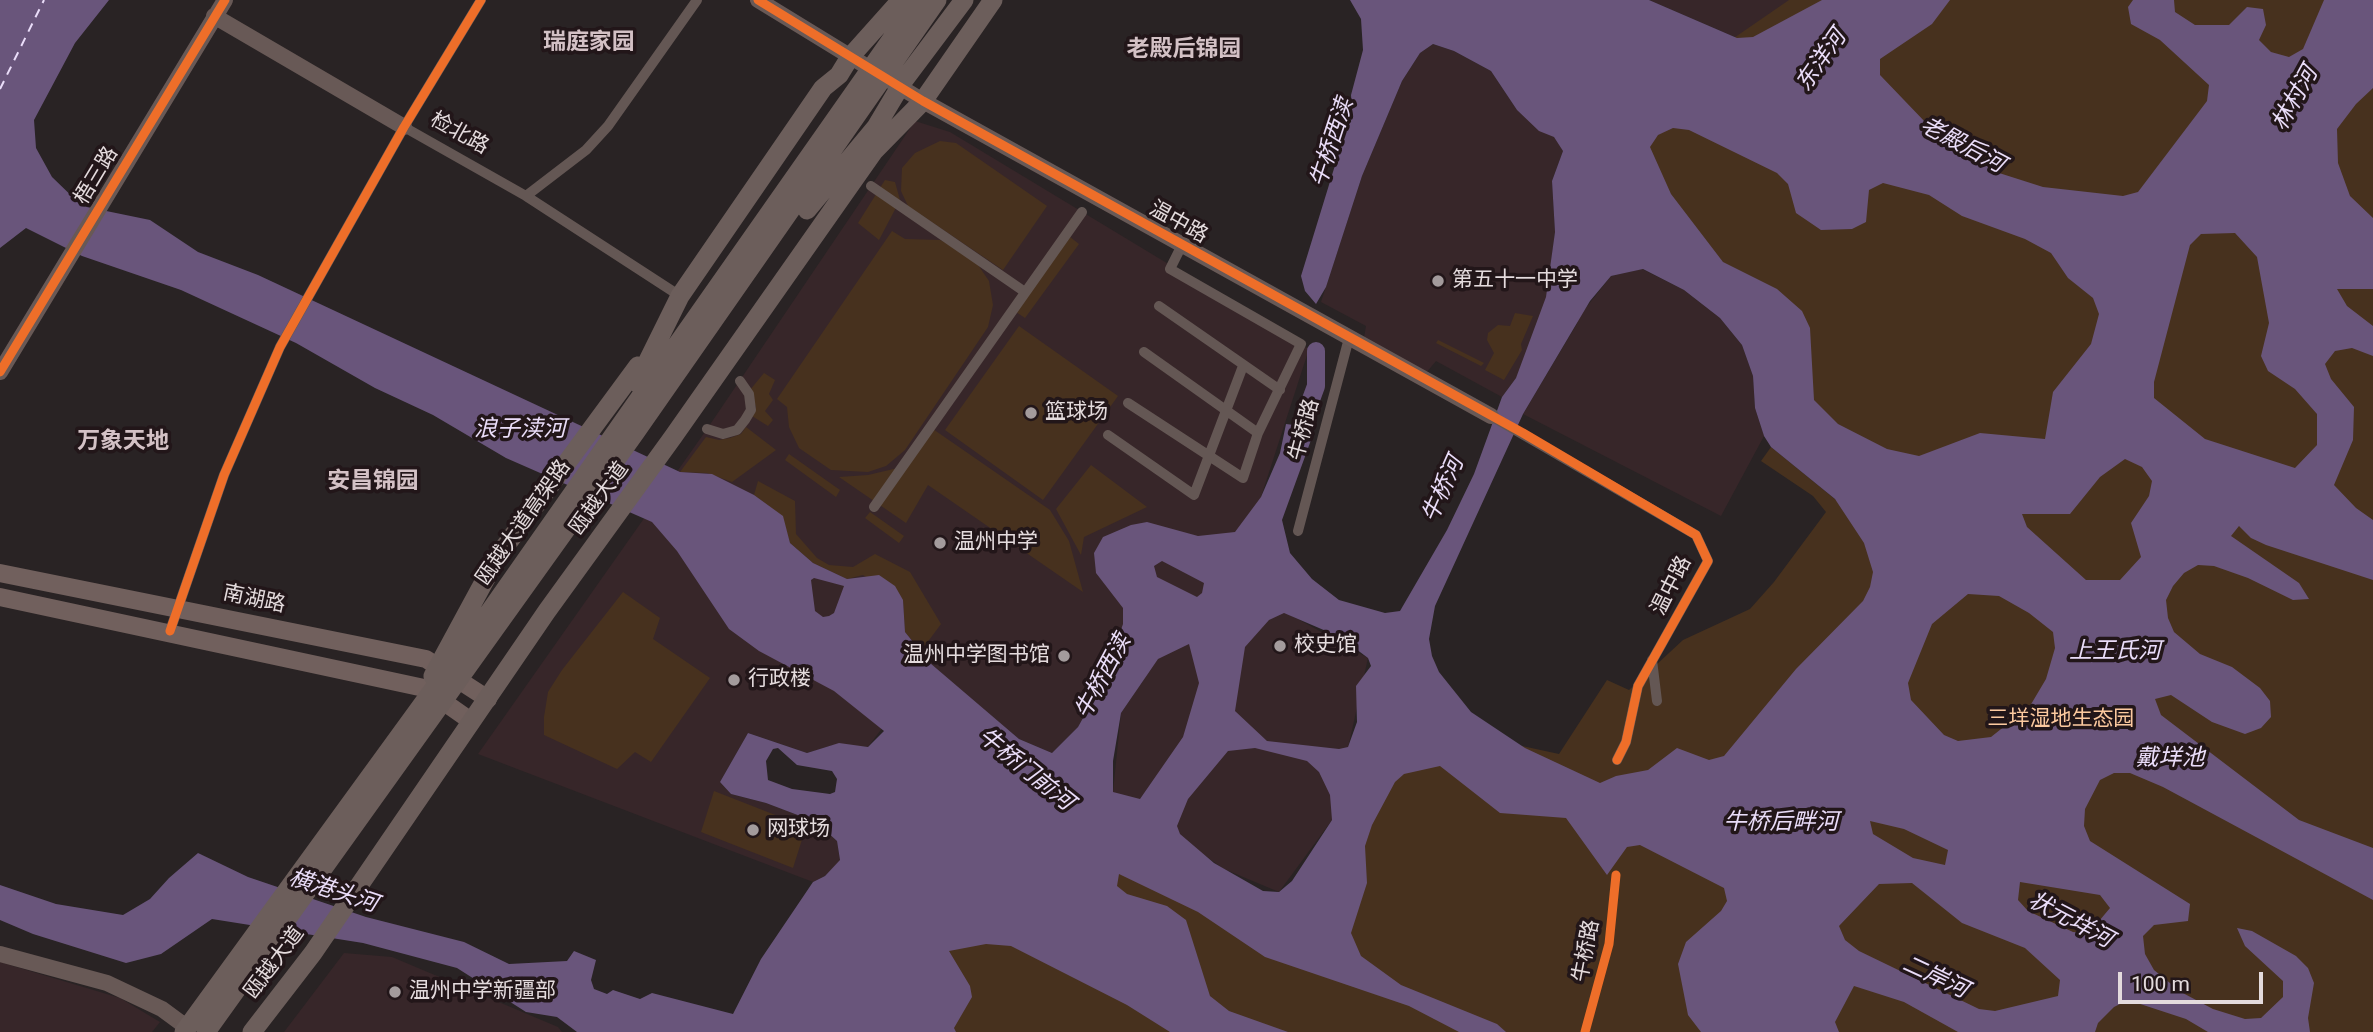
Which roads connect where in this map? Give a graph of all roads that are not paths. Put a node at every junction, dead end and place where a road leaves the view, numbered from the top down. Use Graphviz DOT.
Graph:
graph roads {
  1 [pos="225,0"];
  2 [pos="481,0"];
  3 [pos="697,0"];
  4 [pos="758,0"];
  5 [pos="901,0"];
  6 [pos="919,0"];
  7 [pos="937,0"];
  8 [pos="964,0"];
  9 [pos="993,0"];
  10 [pos="214,16"];
  11 [pos="850,57"];
  12 [pos="839,75"];
  13 [pos="923,101"];
  14 [pos="404,127"];
  15 [pos="871,186"];
  16 [pos="526,196"];
  17 [pos="1082,212"];
  18 [pos="1182,245"];
  19 [pos="735,292"];
  20 [pos="1025,292"];
  21 [pos="680,296"];
  22 [pos="1158,306"];
  23 [pos="1349,338"];
  24 [pos="1144,352"];
  25 [pos="1243,366"];
  26 [pos="0,372"];
  27 [pos="740,381"];
  28 [pos="1280,390"];
  29 [pos="1128,403"];
  30 [pos="1226,410"];
  31 [pos="1491,416"];
  32 [pos="707,429"];
  33 [pos="1258,433"];
  34 [pos="1108,435"];
  35 [pos="1209,456"];
  36 [pos="874,507"];
  37 [pos="1298,531"];
  38 [pos="0,573"];
  39 [pos="0,597"];
  40 [pos="178,607"];
  41 [pos="170,631"];
  42 [pos="1652,660"];
  43 [pos="439,667"];
  44 [pos="424,688"];
  45 [pos="488,699"];
  46 [pos="1657,701"];
  47 [pos="415,715"];
  48 [pos="471,721"];
  49 [pos="1617,760"];
  50 [pos="0,954"];
  51 [pos="184,1030"];
  52 [pos="206,1032"];
  53 [pos="252,1032"];
  1 -- 10 [label="street, 梧三路"];
  2 -- 14 [label="street"];
  3 -- 16 [label="street"];
  4 -- 11 [label="street, 温中路"];
  5 -- 11 [label="highway, 瓯越大道"];
  6 -- 47 [label="highway, 瓯越大道高架路"];
  7 -- 19 [label="highway, 瓯越大道高架路"];
  8 -- 19 [label="highway"];
  9 -- 13 [label="highway, 瓯越大道"];
  10 -- 14 [label="street, 检北路"];
  10 -- 26 [label="street, 梧三路"];
  11 -- 12 [label="highway, 瓯越大道"];
  11 -- 13 [label="street, 温中路"];
  12 -- 21 [label="highway, 瓯越大道"];
  12 -- 47 [label="highway"];
  13 -- 18 [label="street, 温中路"];
  13 -- 45 [label="highway, 瓯越大道"];
  14 -- 16 [label="street, 检北路"];
  14 -- 40 [label="street"];
  15 -- 20 [label="street"];
  16 -- 21 [label="street, 检北路"];
  17 -- 20 [label="street"];
  18 -- 23 [label="street, 温中路"];
  18 -- 28 [label="street"];
  19 -- 52 [label="highway, 瓯越大道高架路"];
  20 -- 36 [label="street"];
  21 -- 43 [label="highway, 瓯越大道"];
  22 -- 25 [label="street"];
  23 -- 31 [label="street, 温中路"];
  23 -- 37 [label="street, 牛桥路"];
  24 -- 30 [label="street"];
  25 -- 28 [label="street"];
  25 -- 30 [label="street"];
  27 -- 32 [label="street"];
  28 -- 33 [label="street"];
  29 -- 35 [label="street"];
  30 -- 33 [label="street"];
  30 -- 35 [label="street"];
  31 -- 42 [label="street, 温中路"];
  33 -- 35 [label="street"];
  34 -- 35 [label="street"];
  38 -- 40 [label="main road, 南湖路"];
  39 -- 41 [label="main road"];
  40 -- 41 [label="street"];
  40 -- 43 [label="main road, 南湖路"];
  41 -- 44 [label="main road"];
  42 -- 46 [label="street"];
  42 -- 49 [label="street, 温中路"];
  43 -- 44 [label="highway, 瓯越大道"];
  43 -- 45 [label="main road, 南湖路"];
  44 -- 48 [label="main road"];
  44 -- 51 [label="highway, 瓯越大道"];
  45 -- 48 [label="highway, 瓯越大道"];
  47 -- 51 [label="highway, 瓯越大道高架路"];
  48 -- 53 [label="highway, 瓯越大道"];
  50 -- 51 [label="street"];
}
